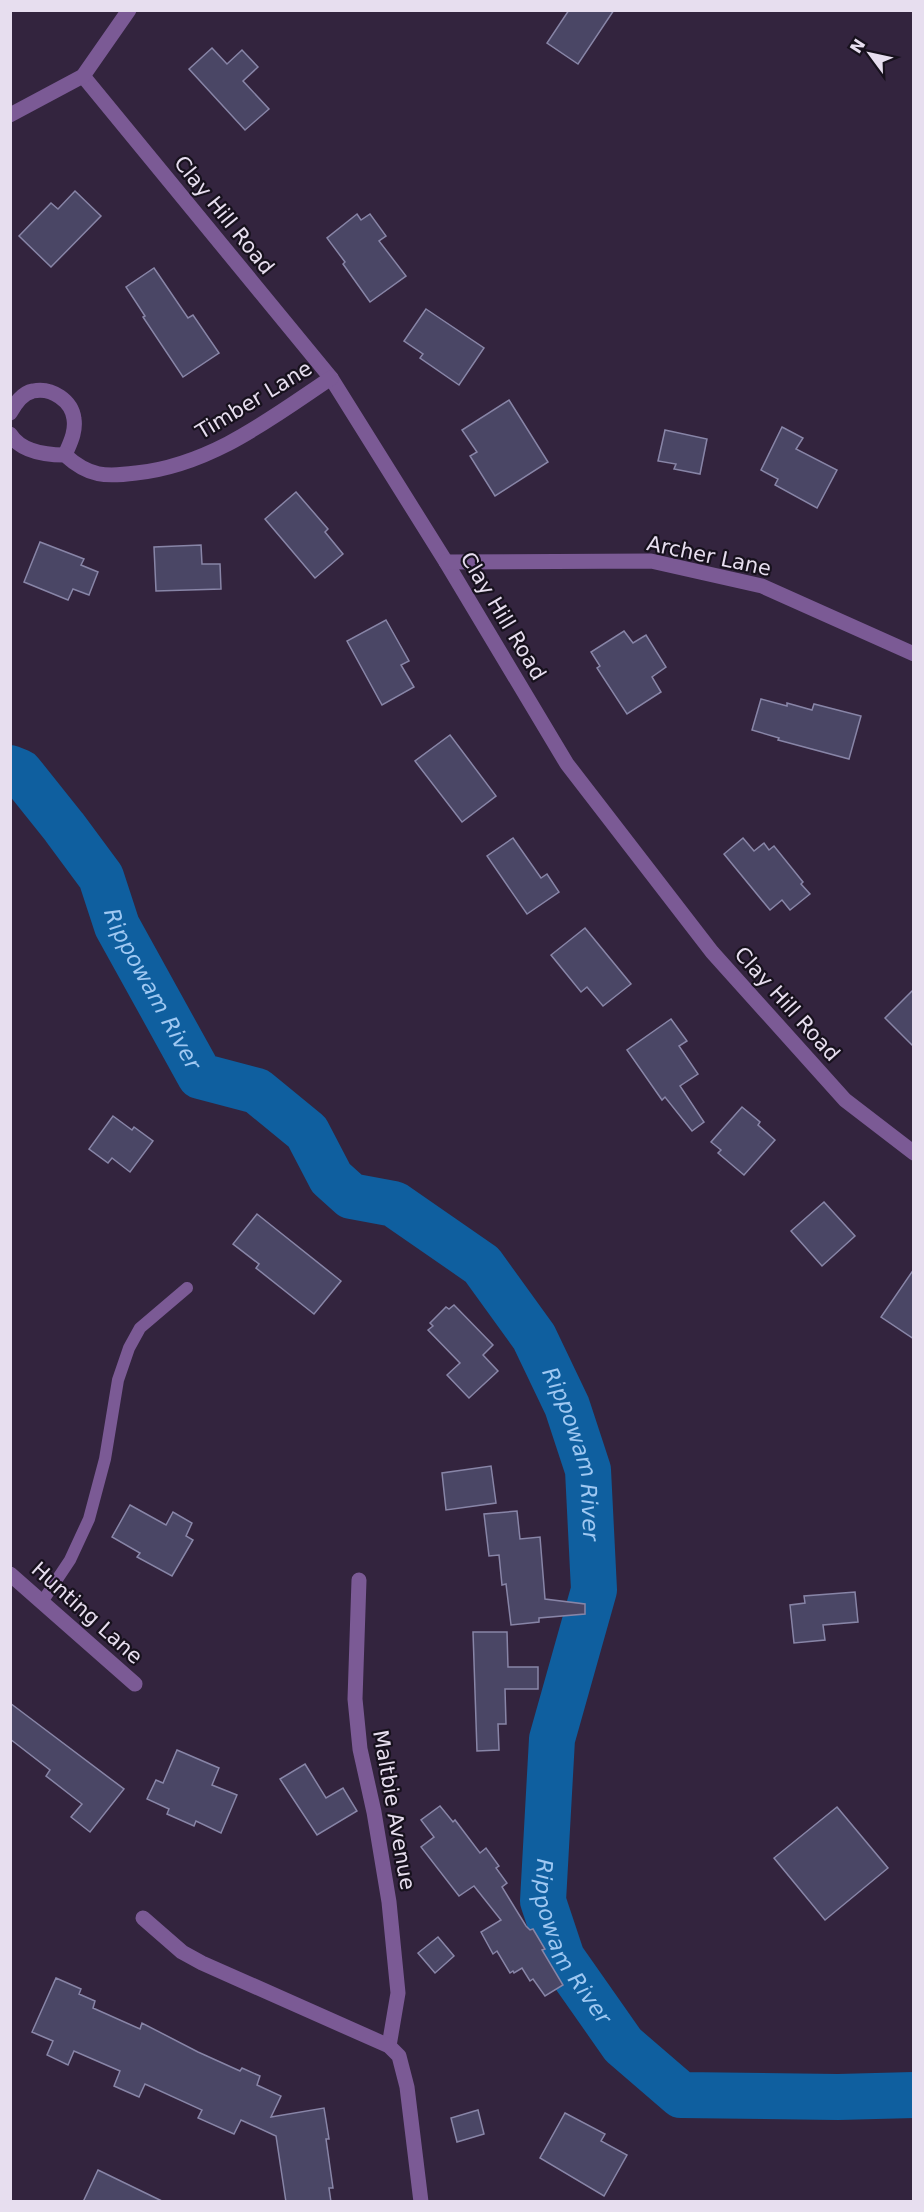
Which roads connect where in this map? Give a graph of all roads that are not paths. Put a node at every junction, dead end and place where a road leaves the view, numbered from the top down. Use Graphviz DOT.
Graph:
graph roads {
  1 [pos="129,10"];
  2 [pos="83,76"];
  3 [pos="10,115"];
  4 [pos="331,378"];
  5 [pos="10,413"];
  6 [pos="10,434"];
  7 [pos="65,455"];
  8 [pos="446,562"];
  9 [pos="914,654"];
  10 [pos="914,1153"];
  11 [pos="187,1288"];
  12 [pos="10,1574"];
  13 [pos="359,1580"];
  14 [pos="42,1602"];
  15 [pos="135,1684"];
  16 [pos="143,1918"];
  17 [pos="389,2046"];
  18 [pos="422,2202"];
  1 -- 2 [label="street"];
  2 -- 3 [label="street"];
  2 -- 4 [label="street, Clay Hill Road"];
  4 -- 7 [label="street, Timber Lane"];
  4 -- 8 [label="street, Clay Hill Road"];
  5 -- 7 [label="street"];
  6 -- 7 [label="street, Timber Lane"];
  8 -- 9 [label="street, Archer Lane"];
  8 -- 10 [label="street, Clay Hill Road"];
  11 -- 14 [label="lane"];
  12 -- 14 [label="street, Hunting Lane"];
  13 -- 17 [label="street, Maltbie Avenue"];
  14 -- 15 [label="street, Hunting Lane"];
  16 -- 17 [label="street"];
  17 -- 18 [label="street"];
}
